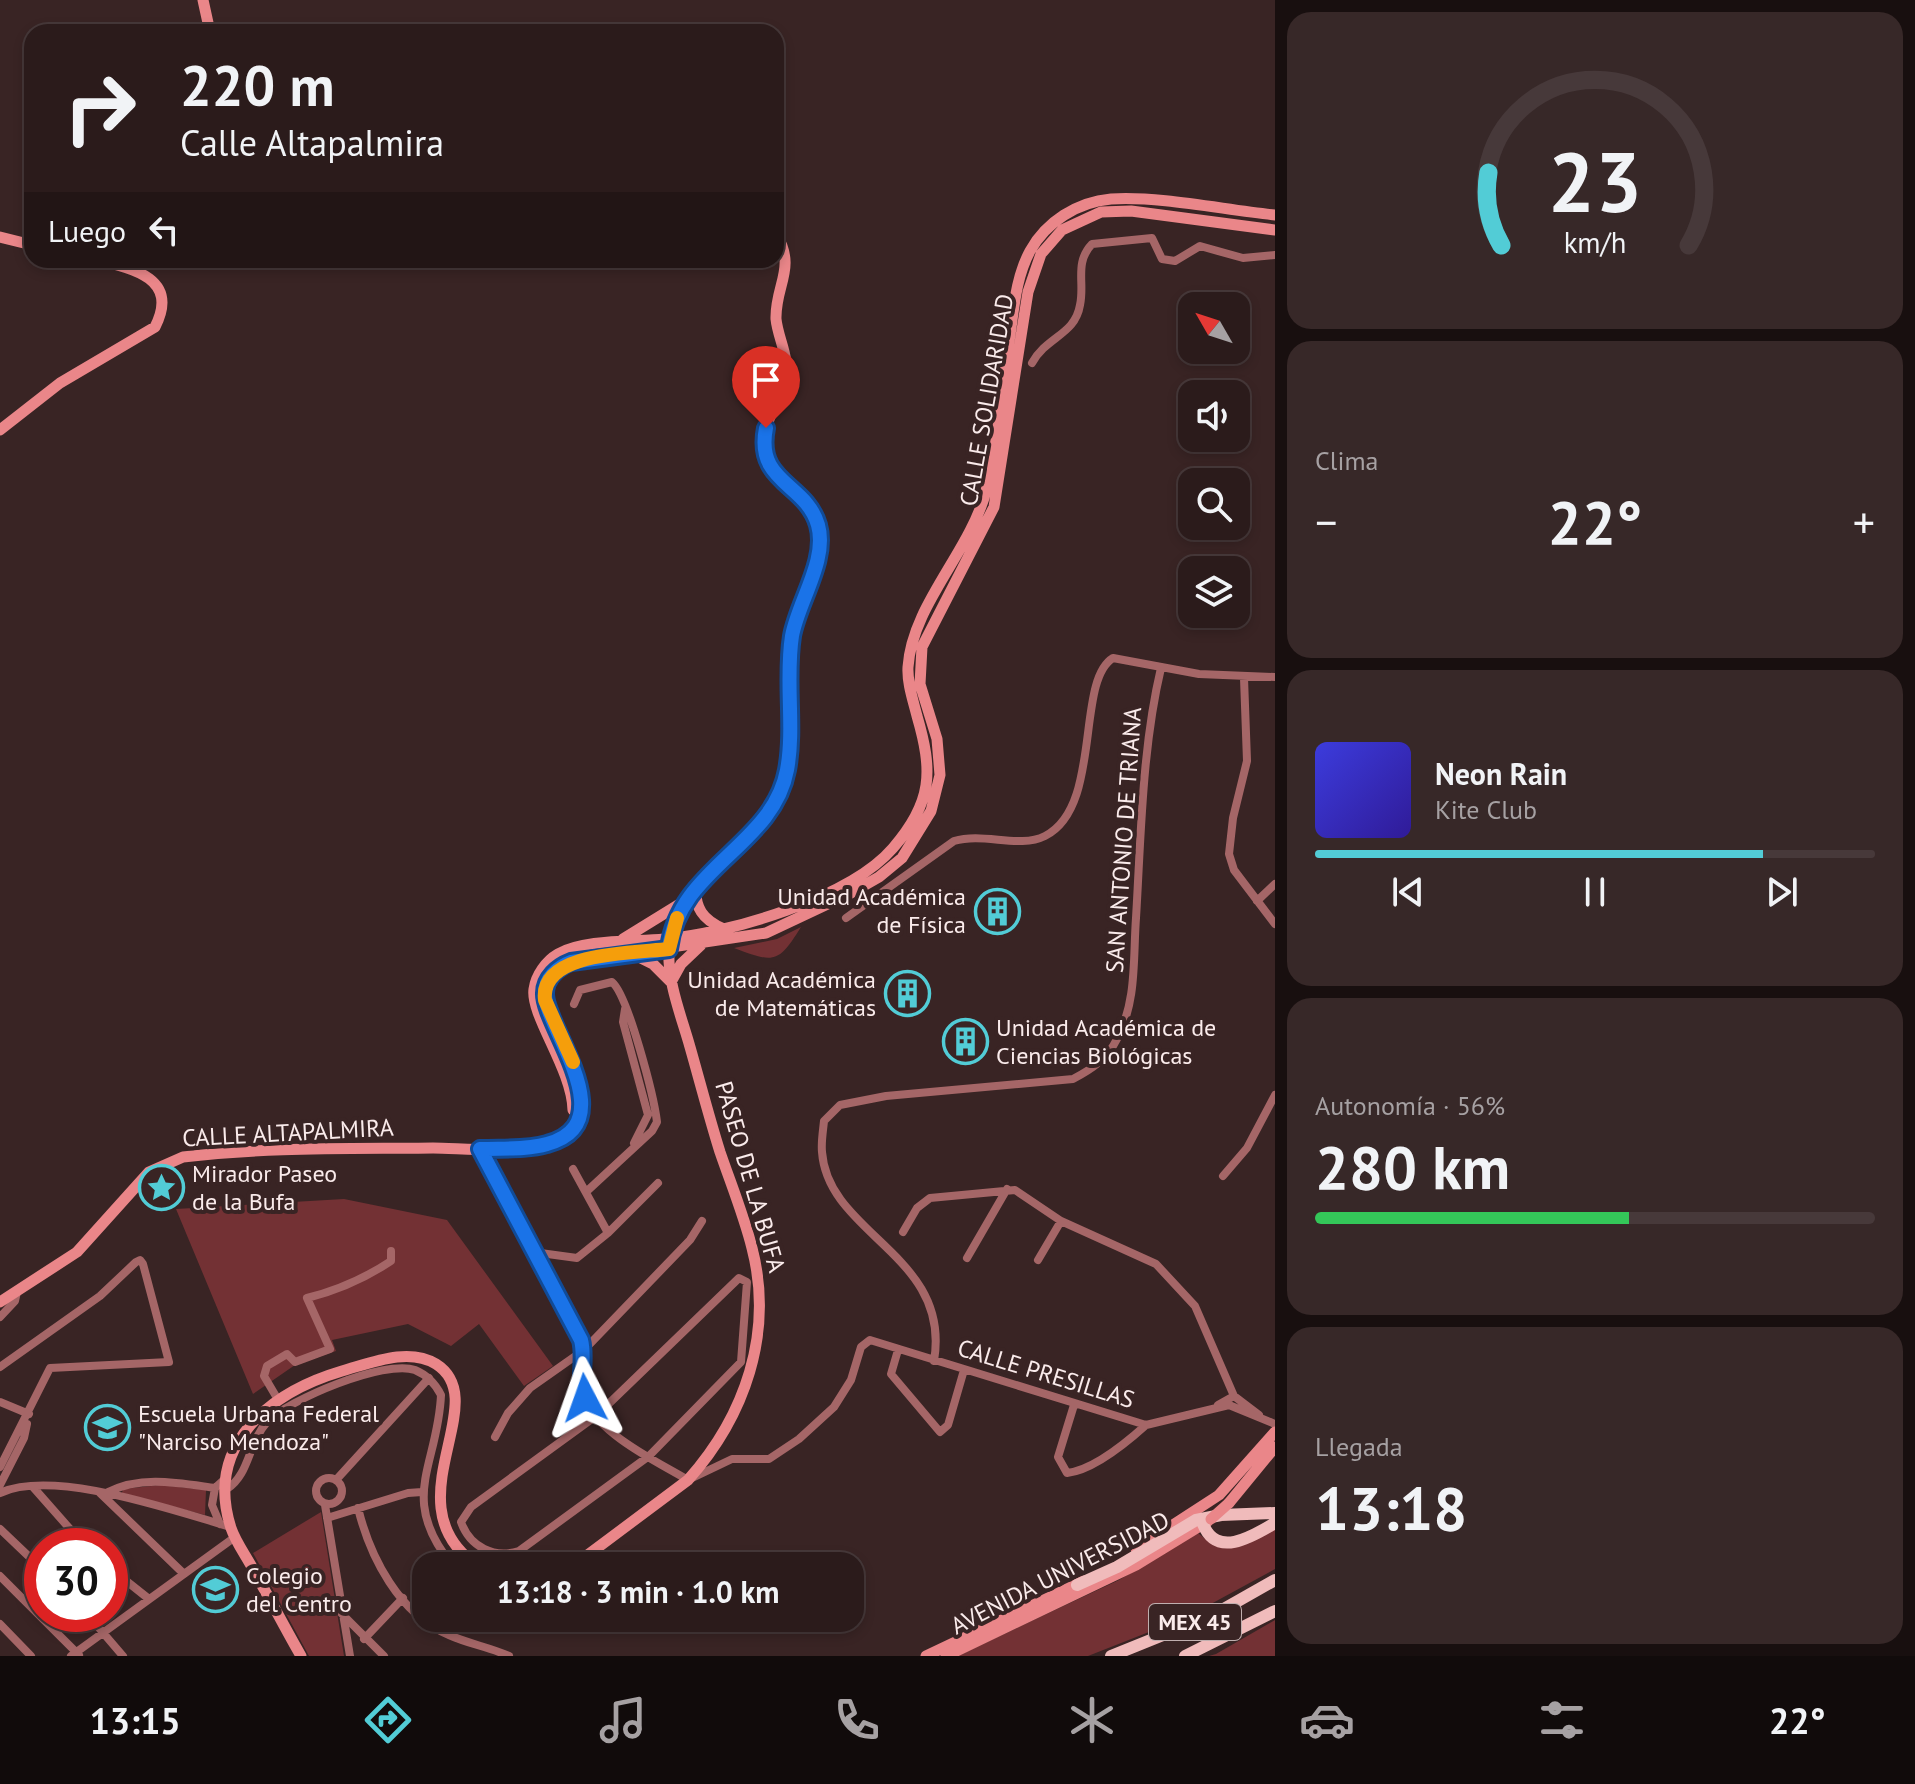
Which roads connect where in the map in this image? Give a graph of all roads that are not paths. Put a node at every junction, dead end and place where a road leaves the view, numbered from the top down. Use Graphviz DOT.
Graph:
graph roads {
  1 [pos="203,0"];
  2 [pos="208,24"];
  3 [pos="1275,215"];
  4 [pos="1275,230"];
  5 [pos="0,237"];
  6 [pos="24,243"];
  7 [pos="784,250"];
  8 [pos="1275,255"];
  9 [pos="129,268"];
  10 [pos="1032,363"];
  11 [pos="0,430"];
  12 [pos="1161,668"];
  13 [pos="1275,677"];
  14 [pos="1244,678"];
  15 [pos="696,884"];
  16 [pos="1275,884"];
  17 [pos="686,899"];
  18 [pos="1257,901"];
  19 [pos="846,918"];
  20 [pos="1275,924"];
  21 [pos="725,929"];
  22 [pos="616,942"];
  23 [pos="669,944"];
  24 [pos="701,945"];
  25 [pos="631,954"];
  26 [pos="671,982"];
  27 [pos="574,1004"];
  28 [pos="1275,1095"];
  29 [pos="575,1122"];
  30 [pos="480,1149"];
  31 [pos="573,1169"];
  32 [pos="1223,1176"];
  33 [pos="658,1183"];
  34 [pos="1007,1189"];
  35 [pos="586,1192"];
  36 [pos="702,1221"];
  37 [pos="1061,1221"];
  38 [pos="903,1232"];
  39 [pos="608,1233"];
  40 [pos="391,1251"];
  41 [pos="533,1252"];
  42 [pos="967,1258"];
  43 [pos="1038,1260"];
  44 [pos="17,1292"];
  45 [pos="0,1302"];
  46 [pos="0,1317"];
  47 [pos="584,1350"];
  48 [pos="898,1350"];
  49 [pos="934,1361"];
  50 [pos="0,1367"];
  51 [pos="964,1370"];
  52 [pos="429,1378"];
  53 [pos="1234,1396"];
  54 [pos="277,1398"];
  55 [pos="0,1402"];
  56 [pos="1074,1405"];
  57 [pos="1217,1405"];
  58 [pos="29,1414"];
  59 [pos="596,1416"];
  60 [pos="1263,1419"];
  61 [pos="1275,1424"];
  62 [pos="1146,1425"];
  63 [pos="1275,1432"];
  64 [pos="495,1437"];
  65 [pos="1275,1447"];
  66 [pos="649,1456"];
  67 [pos="0,1466"];
  68 [pos="336,1480"];
  69 [pos="688,1480"];
  70 [pos="0,1485"];
  71 [pos="223,1485"];
  72 [pos="33,1487"];
  73 [pos="103,1492"];
  74 [pos="422,1492"];
  75 [pos="0,1493"];
  76 [pos="325,1505"];
  77 [pos="358,1508"];
  78 [pos="1275,1513"];
  79 [pos="327,1518"];
  80 [pos="1275,1523"];
  81 [pos="1202,1524"];
  82 [pos="69,1528"];
  83 [pos="0,1529"];
  84 [pos="229,1529"];
  85 [pos="24,1552"];
  86 [pos="445,1552"];
  87 [pos="460,1552"];
  88 [pos="592,1552"];
  89 [pos="184,1574"];
  90 [pos="0,1576"];
  91 [pos="1275,1580"];
  92 [pos="128,1582"];
  93 [pos="1077,1585"];
  94 [pos="403,1598"];
  95 [pos="149,1599"];
  96 [pos="412,1608"];
  97 [pos="1275,1611"];
  98 [pos="128,1614"];
  99 [pos="342,1614"];
  100 [pos="0,1624"];
  101 [pos="104,1632"];
  102 [pos="106,1632"];
  103 [pos="444,1632"];
  104 [pos="364,1639"];
  105 [pos="76,1655"];
  106 [pos="949,1655"];
  107 [pos="31,1656"];
  108 [pos="123,1656"];
  109 [pos="301,1656"];
  110 [pos="350,1656"];
  111 [pos="384,1656"];
  112 [pos="509,1656"];
  113 [pos="927,1656"];
  114 [pos="1111,1656"];
  115 [pos="1185,1656"];
  1 -- 2 [label="main road"];
  3 -- 21 [label="main road, CALLE SOLIDARIDAD"];
  4 -- 24 [label="main road, CALLE SOLIDARIDAD"];
  5 -- 6 [label="main road"];
  7 -- 15 [label="main road"];
  8 -- 10 [label="street"];
  9 -- 11 [label="main road"];
  12 -- 14 [label="street"];
  12 -- 19 [label="street"];
  12 -- 49 [label="street, SAN ANTONIO DE TRIANA"];
  13 -- 14 [label="street"];
  14 -- 18 [label="street"];
  15 -- 17 [label="main road"];
  15 -- 21 [label="main road"];
  16 -- 18 [label="street"];
  17 -- 22 [label="main road"];
  17 -- 23 [label="main road"];
  18 -- 20 [label="street"];
  21 -- 23 [label="main road, CALLE SOLIDARIDAD"];
  22 -- 23 [label="main road"];
  22 -- 29 [label="main road"];
  23 -- 24 [label="main road, CALLE SOLIDARIDAD"];
  23 -- 25 [label="main road"];
  23 -- 26 [label="main road, PASEO DE LA BUFA"];
  24 -- 26 [label="main road"];
  25 -- 26 [label="main road"];
  25 -- 29 [label="main road"];
  26 -- 69 [label="main road, PASEO DE LA BUFA"];
  27 -- 35 [label="street"];
  28 -- 32 [label="street"];
  29 -- 30 [label="main road, CALLE ALTAPALMIRA"];
  30 -- 41 [label="street"];
  30 -- 44 [label="main road, CALLE ALTAPALMIRA"];
  31 -- 35 [label="street"];
  33 -- 39 [label="street"];
  34 -- 37 [label="street"];
  34 -- 38 [label="street"];
  34 -- 42 [label="street"];
  35 -- 39 [label="street"];
  36 -- 47 [label="street"];
  37 -- 43 [label="street"];
  37 -- 53 [label="street"];
  39 -- 41 [label="street"];
  40 -- 54 [label="street"];
  41 -- 47 [label="street"];
  44 -- 45 [label="main road, CALLE ALTAPALMIRA"];
  44 -- 46 [label="street"];
  47 -- 59 [label="street"];
  47 -- 64 [label="street"];
  48 -- 49 [label="street, CALLE PRESILLAS"];
  48 -- 51 [label="street"];
  48 -- 69 [label="street, CALLE PRESILLAS"];
  49 -- 51 [label="street, CALLE PRESILLAS"];
  50 -- 58 [label="street"];
  51 -- 56 [label="street, CALLE PRESILLAS"];
  52 -- 68 [label="street"];
  52 -- 71 [label="street"];
  52 -- 74 [label="street"];
  53 -- 57 [label="street, CALLE PRESILLAS"];
  53 -- 60 [label="street"];
  54 -- 71 [label="main road"];
  54 -- 87 [label="main road"];
  55 -- 58 [label="street"];
  56 -- 62 [label="street, CALLE PRESILLAS"];
  56 -- 62 [label="street"];
  57 -- 60 [label="street"];
  57 -- 62 [label="street, CALLE PRESILLAS"];
  58 -- 67 [label="street"];
  58 -- 70 [label="street"];
  59 -- 66 [label="street"];
  59 -- 66 [label="street"];
  59 -- 66 [label="street"];
  60 -- 61 [label="street"];
  63 -- 93 [label="main road, AVENIDA UNIVERSIDAD"];
  65 -- 81 [label="main road, AVENIDA UNIVERSIDAD, bridge"];
  66 -- 69 [label="street"];
  68 -- 76 [label="street"];
  68 -- 76 [label="street"];
  69 -- 88 [label="main road, PASEO DE LA BUFA"];
  71 -- 73 [label="street"];
  71 -- 84 [label="main road"];
  72 -- 73 [label="street"];
  72 -- 75 [label="street"];
  72 -- 82 [label="street"];
  73 -- 84 [label="street"];
  73 -- 89 [label="street"];
  74 -- 77 [label="street"];
  74 -- 86 [label="street"];
  76 -- 79 [label="street"];
  77 -- 79 [label="street"];
  77 -- 94 [label="street"];
  78 -- 93 [label="main road"];
  79 -- 99 [label="street"];
  80 -- 81 [label="main road"];
  81 -- 106 [label="main road, AVENIDA UNIVERSIDAD"];
  83 -- 85 [label="street"];
  84 -- 89 [label="street"];
  84 -- 109 [label="main road"];
  89 -- 95 [label="street"];
  90 -- 105 [label="street"];
  91 -- 114 [label="main road, MEX 45"];
  92 -- 95 [label="street"];
  93 -- 113 [label="main road, AVENIDA UNIVERSIDAD"];
  94 -- 96 [label="street"];
  94 -- 104 [label="street"];
  95 -- 98 [label="street"];
  97 -- 115 [label="main road, MEX 45"];
  99 -- 104 [label="street"];
  99 -- 110 [label="street"];
  100 -- 107 [label="street"];
  101 -- 105 [label="street"];
  102 -- 108 [label="street"];
  103 -- 112 [label="street"];
  104 -- 111 [label="street"];
}
